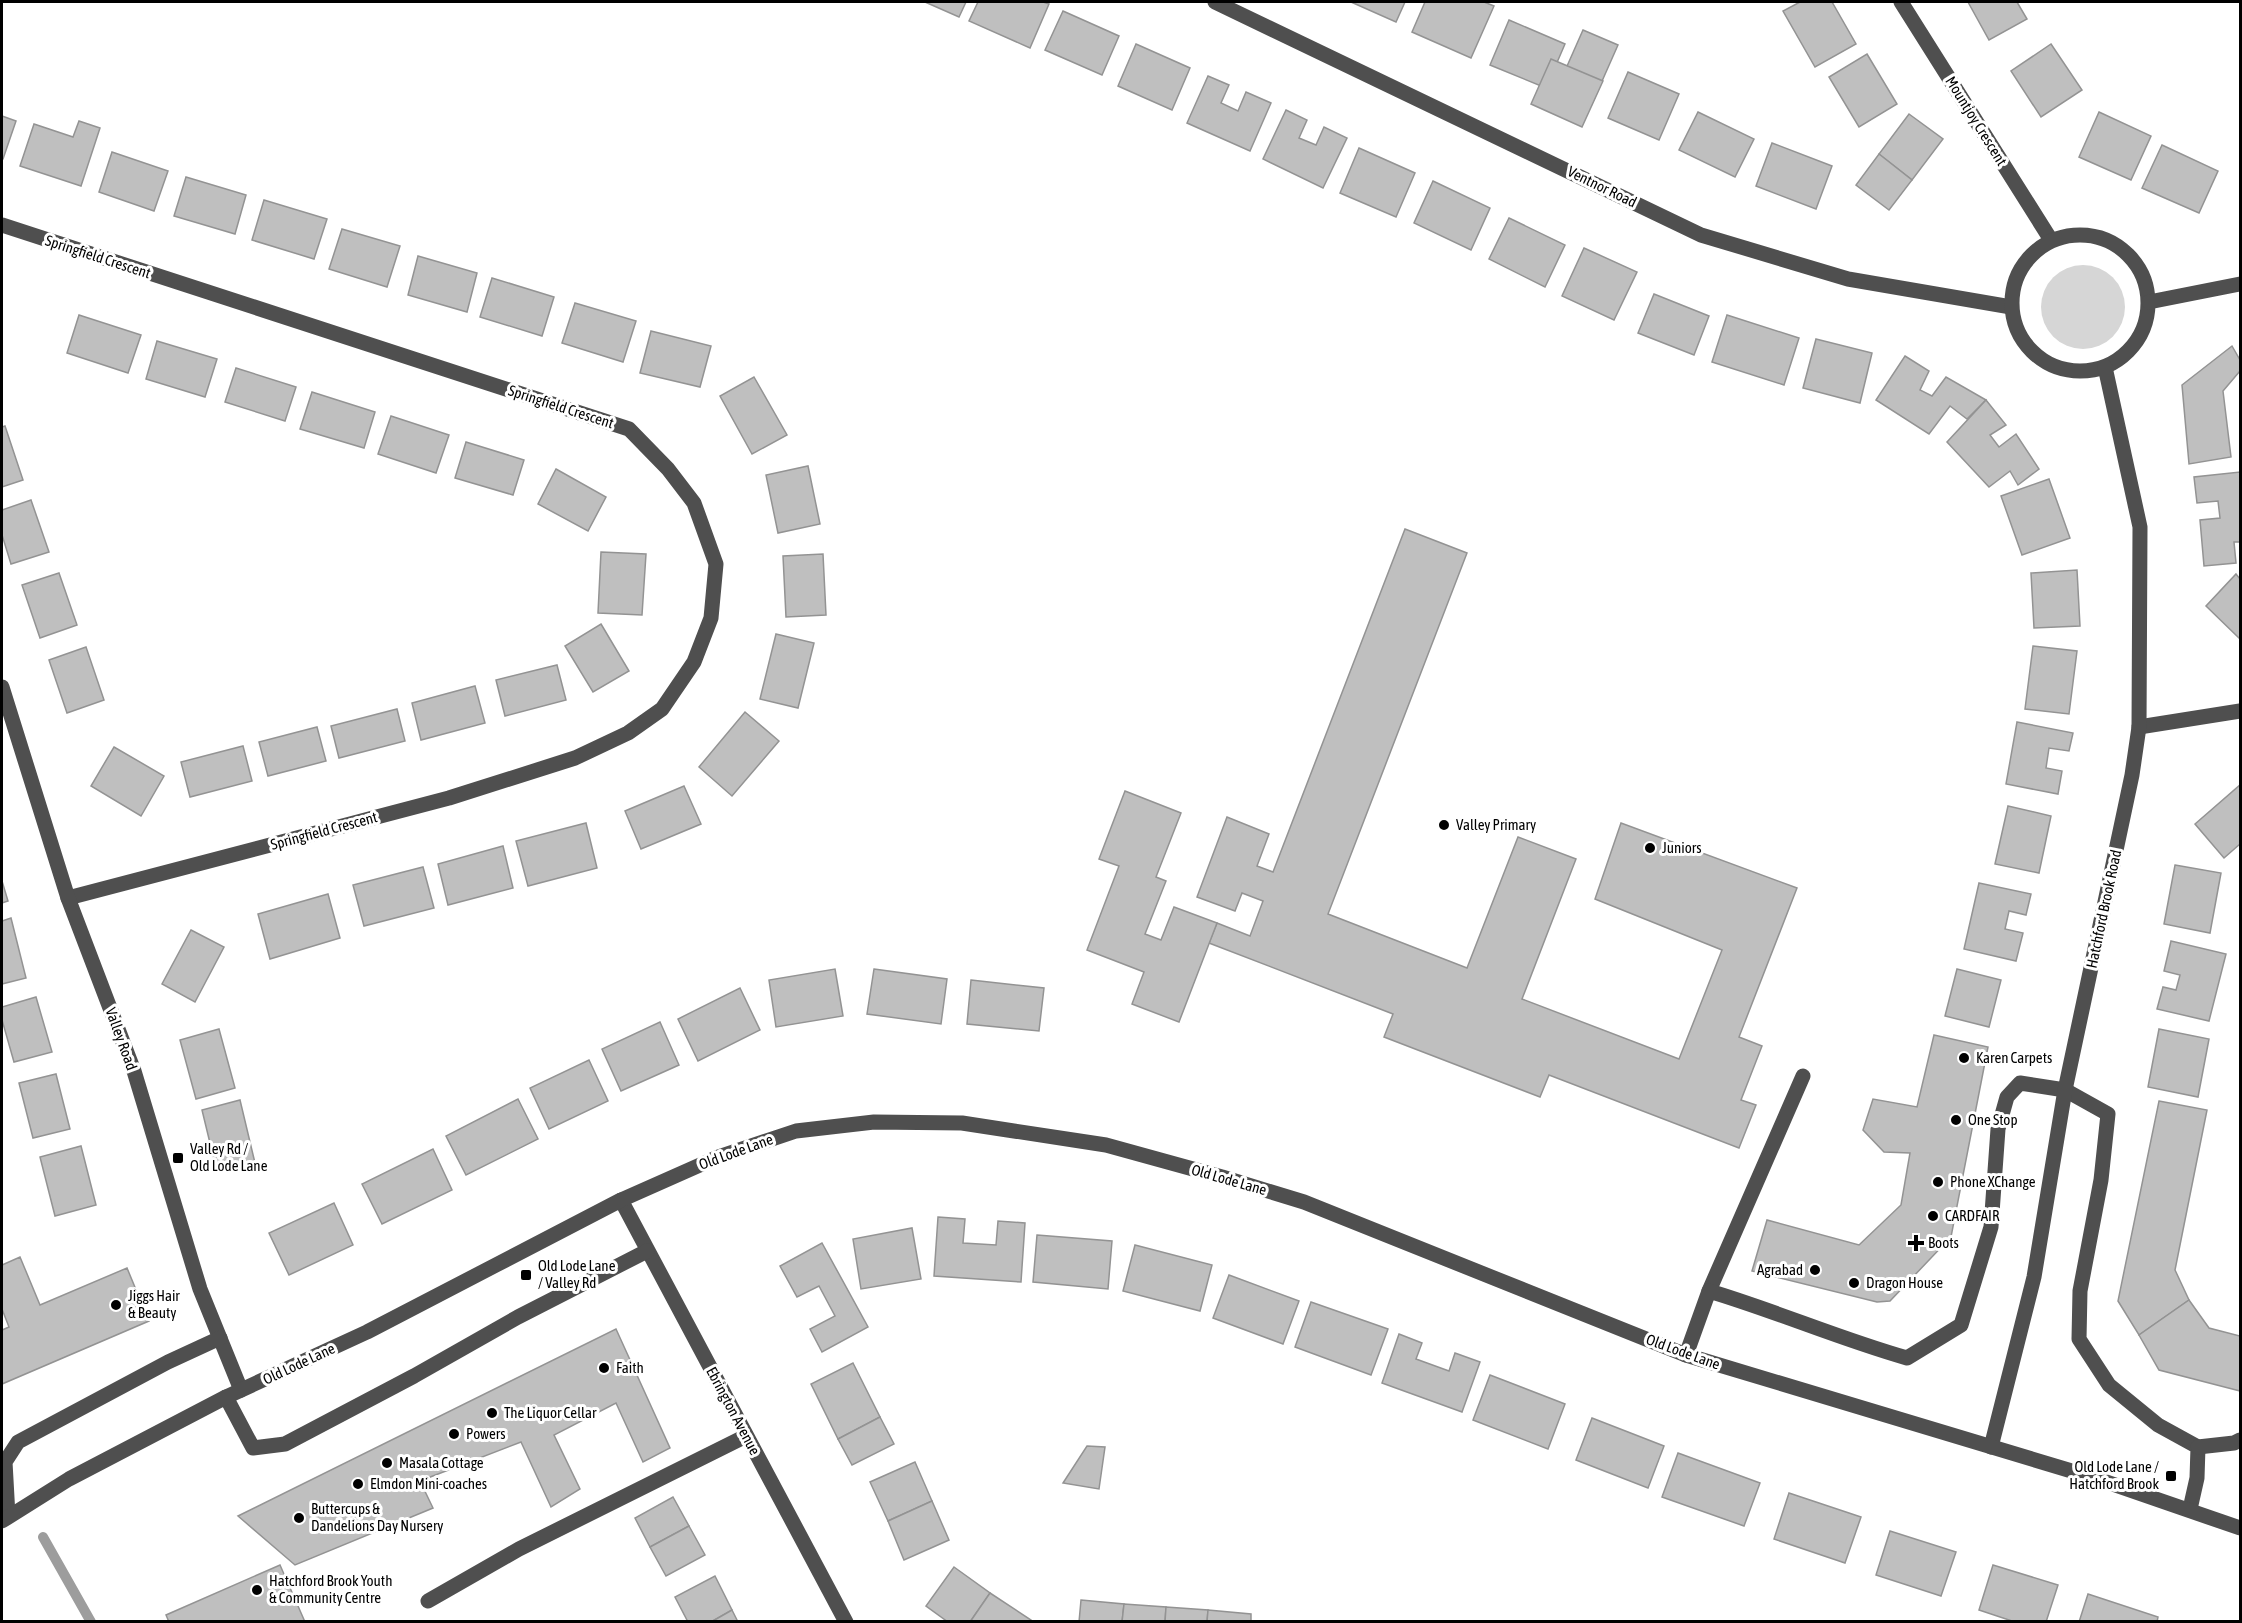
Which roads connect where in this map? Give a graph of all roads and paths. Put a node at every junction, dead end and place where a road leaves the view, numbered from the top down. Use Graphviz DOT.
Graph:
graph roads {
  1 [pos="1215,2"];
  2 [pos="1901,2"];
  3 [pos="2,225"];
  4 [pos="2051,240"];
  5 [pos="2241,284"];
  6 [pos="2149,302"];
  7 [pos="2011,307"];
  8 [pos="2105,367"];
  9 [pos="2,687"];
  10 [pos="2241,711"];
  11 [pos="2139,727"];
  12 [pos="68,898"];
  13 [pos="1803,1076"];
  14 [pos="2066,1090"];
  15 [pos="621,1200"];
  16 [pos="647,1251"];
  17 [pos="1708,1291"];
  18 [pos="220,1338"];
  19 [pos="1686,1355"];
  20 [pos="241,1390"];
  21 [pos="226,1397"];
  22 [pos="746,1436"];
  23 [pos="2241,1440"];
  24 [pos="1991,1447"];
  25 [pos="2198,1448"];
  26 [pos="2190,1509"];
  27 [pos="5,1519"];
  28 [pos="2241,1528"];
  29 [pos="428,1601"];
  30 [pos="846,1622"];
  1 -- 7 [label="street, Ventnor Road"];
  2 -- 4 [label="street, Mountjoy Crescent"];
  3 -- 12 [label="street, Springfield Crescent"];
  4 -- 6 [label="street"];
  4 -- 7 [label="street"];
  5 -- 6 [label="street"];
  6 -- 8 [label="street"];
  7 -- 8 [label="street"];
  8 -- 11 [label="street, Hatchford Brook Road"];
  9 -- 12 [label="street, Valley Road"];
  10 -- 11 [label="street"];
  11 -- 14 [label="street, Hatchford Brook Road"];
  12 -- 18 [label="street, Valley Road"];
  13 -- 17 [label="street"];
  14 -- 17 [label="street"];
  14 -- 24 [label="street, Hatchford Brook Road"];
  14 -- 25 [label="street"];
  15 -- 16 [label="street, Ebrington Avenue"];
  15 -- 19 [label="street, Old Lode Lane"];
  15 -- 20 [label="street, Old Lode Lane"];
  16 -- 21 [label="street"];
  16 -- 22 [label="street, Ebrington Avenue"];
  17 -- 19 [label="street"];
  18 -- 20 [label="street, Valley Road"];
  18 -- 27 [label="street"];
  19 -- 24 [label="street, Old Lode Lane"];
  20 -- 21 [label="street, Old Lode Lane"];
  21 -- 27 [label="street, Old Lode Lane"];
  22 -- 29 [label="street"];
  22 -- 30 [label="street, Ebrington Avenue"];
  23 -- 25 [label="street"];
  24 -- 26 [label="street, Old Lode Lane"];
  25 -- 26 [label="street"];
  26 -- 28 [label="street, Old Lode Lane"];
}
